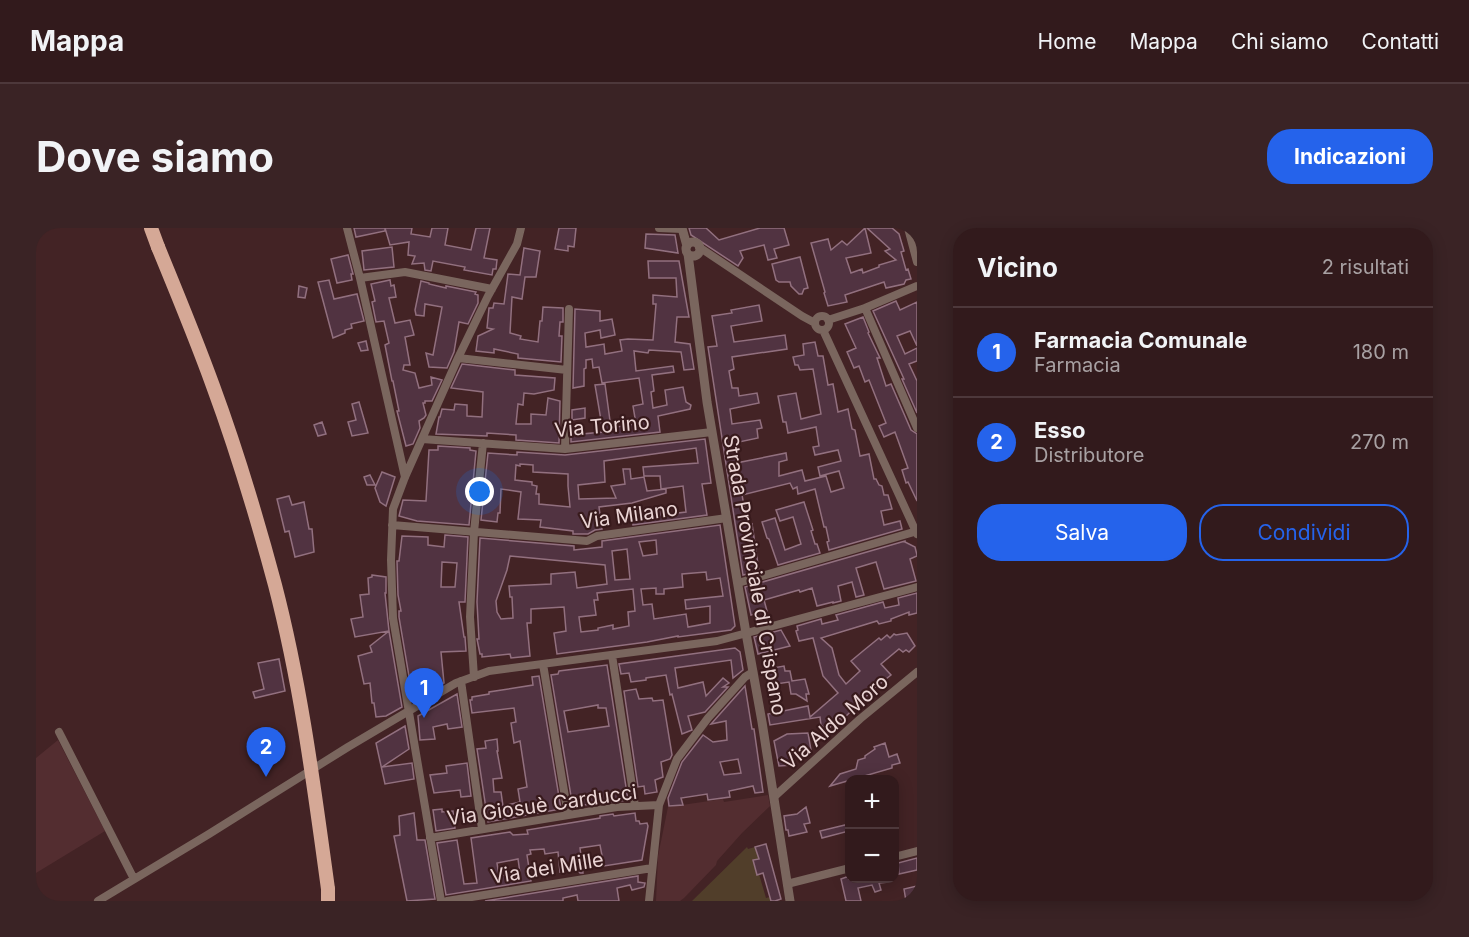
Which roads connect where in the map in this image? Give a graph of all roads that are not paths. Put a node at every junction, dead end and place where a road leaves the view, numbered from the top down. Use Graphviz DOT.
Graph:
graph roads {
  1 [pos="151,228"];
  2 [pos="347,228"];
  3 [pos="521,228"];
  4 [pos="659,228"];
  5 [pos="682,228"];
  6 [pos="908,228"];
  7 [pos="699,247"];
  8 [pos="688,250"];
  9 [pos="917,262"];
  10 [pos="360,278"];
  11 [pos="917,286"];
  12 [pos="492,289"];
  13 [pos="865,308"];
  14 [pos="569,309"];
  15 [pos="828,320"];
  16 [pos="815,323"];
  17 [pos="823,330"];
  18 [pos="458,358"];
  19 [pos="567,370"];
  20 [pos="917,428"];
  21 [pos="712,432"];
  22 [pos="422,439"];
  23 [pos="483,443"];
  24 [pos="565,449"];
  25 [pos="405,477"];
  26 [pos="727,518"];
  27 [pos="392,525"];
  28 [pos="474,532"];
  29 [pos="917,532"];
  30 [pos="738,583"];
  31 [pos="917,587"];
  32 [pos="746,633"];
  33 [pos="612,655"];
  34 [pos="543,664"];
  35 [pos="753,672"];
  36 [pos="917,672"];
  37 [pos="474,677"];
  38 [pos="461,681"];
  39 [pos="409,710"];
  40 [pos="59,732"];
  41 [pos="775,796"];
  42 [pos="659,805"];
  43 [pos="634,806"];
  44 [pos="568,815"];
  45 [pos="482,829"];
  46 [pos="430,838"];
  47 [pos="917,851"];
  48 [pos="899,856"];
  49 [pos="652,868"];
  50 [pos="845,869"];
  51 [pos="134,879"];
  52 [pos="787,884"];
  53 [pos="328,895"];
  54 [pos="98,901"];
  55 [pos="441,901"];
  56 [pos="447,901"];
  57 [pos="649,901"];
  58 [pos="790,901"];
  1 -- 53 [label="highway, bridge"];
  2 -- 10 [label="street"];
  3 -- 12 [label="street"];
  4 -- 5 [label="street"];
  5 -- 8 [label="street, Strada Provinciale di Crispano"];
  6 -- 9 [label="street"];
  7 -- 8 [label="street"];
  7 -- 16 [label="street"];
  8 -- 21 [label="street, Strada Provinciale di Crispano"];
  10 -- 12 [label="street"];
  10 -- 25 [label="street"];
  11 -- 13 [label="street"];
  12 -- 18 [label="street"];
  13 -- 15 [label="street"];
  13 -- 20 [label="street"];
  14 -- 19 [label="street"];
  15 -- 16 [label="street"];
  15 -- 17 [label="street"];
  16 -- 17 [label="street"];
  17 -- 29 [label="street"];
  18 -- 19 [label="street"];
  18 -- 22 [label="street"];
  19 -- 24 [label="street"];
  21 -- 24 [label="street, Via Torino"];
  21 -- 26 [label="street, Strada Provinciale di Crispano"];
  22 -- 23 [label="street, Via Torino"];
  22 -- 25 [label="street"];
  23 -- 24 [label="street, Via Torino"];
  23 -- 28 [label="street"];
  25 -- 27 [label="street"];
  26 -- 28 [label="street, Via Milano"];
  26 -- 30 [label="street, Strada Provinciale di Crispano"];
  27 -- 28 [label="street, Via Milano"];
  27 -- 39 [label="street"];
  28 -- 37 [label="street"];
  29 -- 30 [label="street"];
  30 -- 32 [label="street, Strada Provinciale di Crispano"];
  31 -- 32 [label="street"];
  32 -- 33 [label="street"];
  32 -- 35 [label="street, Strada Provinciale di Crispano"];
  33 -- 34 [label="street"];
  33 -- 43 [label="street"];
  34 -- 37 [label="street"];
  34 -- 44 [label="street"];
  35 -- 41 [label="street, Strada Provinciale di Crispano"];
  35 -- 42 [label="street"];
  36 -- 41 [label="street, Via Aldo Moro"];
  37 -- 38 [label="street"];
  38 -- 39 [label="street"];
  38 -- 45 [label="street"];
  39 -- 46 [label="street"];
  39 -- 51 [label="street"];
  40 -- 51 [label="street"];
  41 -- 52 [label="street, Strada Provinciale di Crispano"];
  42 -- 43 [label="street, Via Giosuè Carducci"];
  42 -- 49 [label="street"];
  43 -- 44 [label="street, Via Giosuè Carducci"];
  44 -- 45 [label="street, Via Giosuè Carducci"];
  45 -- 46 [label="street, Via Giosuè Carducci"];
  46 -- 55 [label="street"];
  47 -- 48 [label="street"];
  49 -- 56 [label="street, Via dei Mille"];
  49 -- 57 [label="street"];
  50 -- 52 [label="street"];
  51 -- 54 [label="street"];
  52 -- 58 [label="street, Strada Provinciale di Crispano"];
}
